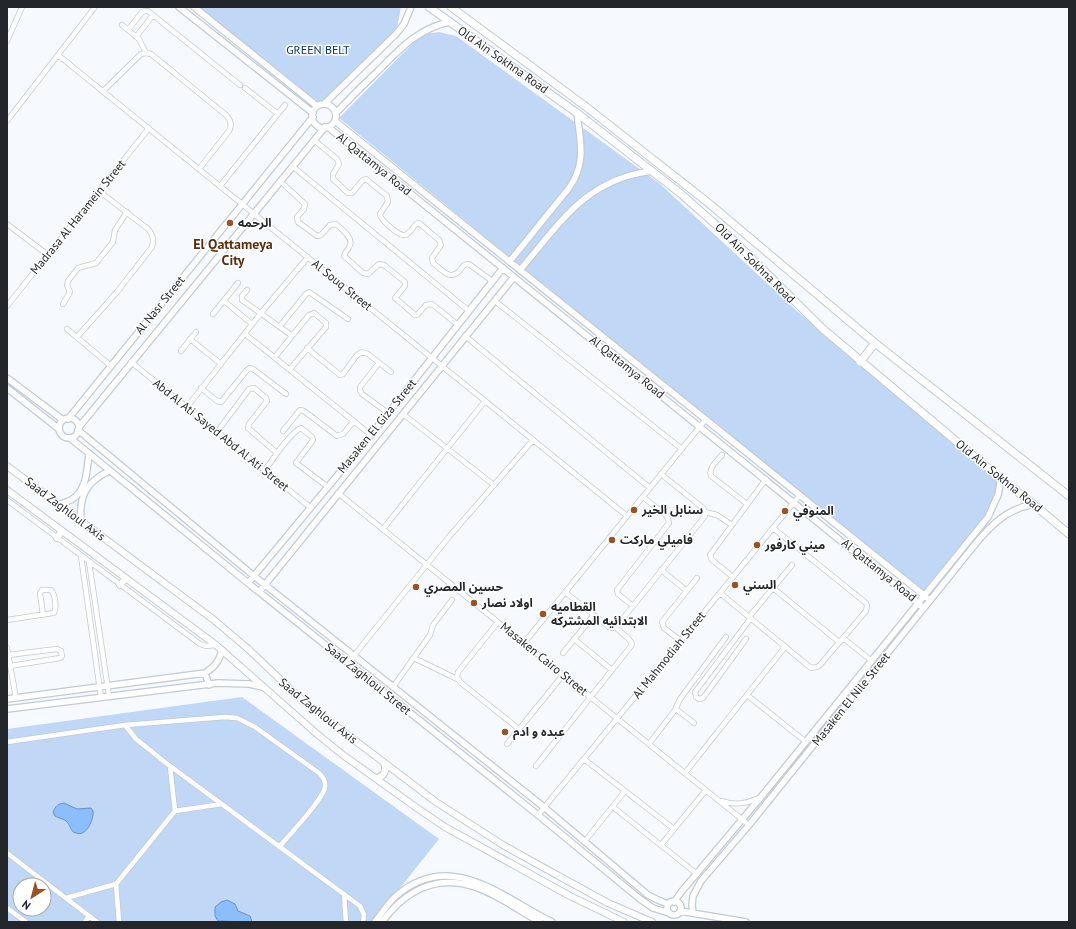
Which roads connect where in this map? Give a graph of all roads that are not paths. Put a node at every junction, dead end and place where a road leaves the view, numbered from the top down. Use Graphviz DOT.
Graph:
graph roads {
  1 [pos="22,7"];
  2 [pos="95,7"];
  3 [pos="179,7"];
  4 [pos="194,7"];
  5 [pos="411,7"];
  6 [pos="429,7"];
  7 [pos="451,7"];
  8 [pos="153,15"];
  9 [pos="449,22"];
  10 [pos="122,25"];
  11 [pos="128,30"];
  12 [pos="136,37"];
  13 [pos="7,41"];
  14 [pos="146,53"];
  15 [pos="58,55"];
  16 [pos="240,85"];
  17 [pos="245,88"];
  18 [pos="103,91"];
  19 [pos="324,104"];
  20 [pos="285,105"];
  21 [pos="317,106"];
  22 [pos="336,113"];
  23 [pos="577,113"];
  24 [pos="278,114"];
  25 [pos="313,115"];
  26 [pos="335,120"];
  27 [pos="7,121"];
  28 [pos="326,127"];
  29 [pos="149,128"];
  30 [pos="314,140"];
  31 [pos="292,166"];
  32 [pos="199,169"];
  33 [pos="652,171"];
  34 [pos="280,181"];
  35 [pos="220,186"];
  36 [pos="99,191"];
  37 [pos="242,204"];
  38 [pos="127,212"];
  39 [pos="254,213"];
  40 [pos="7,224"];
  41 [pos="48,255"];
  42 [pos="308,257"];
  43 [pos="510,262"];
  44 [pos="503,268"];
  45 [pos="520,270"];
  46 [pos="514,277"];
  47 [pos="492,281"];
  48 [pos="238,283"];
  49 [pos="247,290"];
  50 [pos="224,301"];
  51 [pos="495,301"];
  52 [pos="63,304"];
  53 [pos="7,306"];
  54 [pos="469,311"];
  55 [pos="261,313"];
  56 [pos="213,314"];
  57 [pos="348,319"];
  58 [pos="252,324"];
  59 [pos="458,325"];
  60 [pos="280,326"];
  61 [pos="68,329"];
  62 [pos="196,332"];
  63 [pos="245,334"];
  64 [pos="291,335"];
  65 [pos="466,336"];
  66 [pos="77,337"];
  67 [pos="190,339"];
  68 [pos="875,343"];
  69 [pos="307,348"];
  70 [pos="181,351"];
  71 [pos="275,357"];
  72 [pos="432,358"];
  73 [pos="131,362"];
  74 [pos="860,362"];
  75 [pos="222,364"];
  76 [pos="379,364"];
  77 [pos="111,366"];
  78 [pos="442,366"];
  79 [pos="290,369"];
  80 [pos="391,372"];
  81 [pos="7,378"];
  82 [pos="7,388"];
  83 [pos="201,388"];
  84 [pos="286,394"];
  85 [pos="485,401"];
  86 [pos="187,407"];
  87 [pos="388,413"];
  88 [pos="403,414"];
  89 [pos="66,419"];
  90 [pos="706,420"];
  91 [pos="354,421"];
  92 [pos="700,426"];
  93 [pos="59,429"];
  94 [pos="78,429"];
  95 [pos="283,431"];
  96 [pos="217,432"];
  97 [pos="371,435"];
  98 [pos="70,438"];
  99 [pos="532,440"];
  100 [pos="447,449"];
  101 [pos="682,449"];
  102 [pos="277,453"];
  103 [pos="89,454"];
  104 [pos="722,455"];
  105 [pos="7,466"];
  106 [pos="265,470"];
  107 [pos="109,471"];
  108 [pos="661,474"];
  109 [pos="766,479"];
  110 [pos="1001,479"];
  111 [pos="494,484"];
  112 [pos="328,487"];
  113 [pos="650,488"];
  114 [pos="7,490"];
  115 [pos="338,493"];
  116 [pos="800,495"];
  117 [pos="1069,496"];
  118 [pos="643,497"];
  119 [pos="7,500"];
  120 [pos="794,502"];
  121 [pos="747,504"];
  122 [pos="1033,504"];
  123 [pos="58,505"];
  124 [pos="311,508"];
  125 [pos="705,512"];
  126 [pos="627,516"];
  127 [pos="81,522"];
  128 [pos="732,525"];
  129 [pos="773,528"];
  130 [pos="383,529"];
  131 [pos="62,531"];
  132 [pos="1069,534"];
  133 [pos="57,538"];
  134 [pos="81,556"];
  135 [pos="89,562"];
  136 [pos="428,565"];
  137 [pos="792,565"];
  138 [pos="662,570"];
  139 [pos="254,576"];
  140 [pos="733,577"];
  141 [pos="126,578"];
  142 [pos="697,578"];
  143 [pos="248,583"];
  144 [pos="265,584"];
  145 [pos="120,585"];
  146 [pos="773,588"];
  147 [pos="687,591"];
  148 [pos="258,592"];
  149 [pos="565,592"];
  150 [pos="720,593"];
  151 [pos="925,595"];
  152 [pos="452,600"];
  153 [pos="930,600"];
  154 [pos="919,603"];
  155 [pos="633,606"];
  156 [pos="924,608"];
  157 [pos="43,614"];
  158 [pos="594,614"];
  159 [pos="750,618"];
  160 [pos="7,620"];
  161 [pos="498,622"];
  162 [pos="615,627"];
  163 [pos="726,637"];
  164 [pos="574,639"];
  165 [pos="746,639"];
  166 [pos="841,640"];
  167 [pos="681,641"];
  168 [pos="524,643"];
  169 [pos="216,645"];
  170 [pos="785,647"];
  171 [pos="7,648"];
  172 [pos="222,650"];
  173 [pos="37,651"];
  174 [pos="563,653"];
  175 [pos="8,655"];
  176 [pos="354,656"];
  177 [pos="414,658"];
  178 [pos="39,661"];
  179 [pos="872,661"];
  180 [pos="348,663"];
  181 [pos="717,663"];
  182 [pos="10,666"];
  183 [pos="723,668"];
  184 [pos="612,670"];
  185 [pos="205,673"];
  186 [pos="563,675"];
  187 [pos="457,679"];
  188 [pos="209,685"];
  189 [pos="107,686"];
  190 [pos="100,687"];
  191 [pos="263,687"];
  192 [pos="393,687"];
  193 [pos="747,695"];
  194 [pos="109,696"];
  195 [pos="102,697"];
  196 [pos="591,697"];
  197 [pos="16,698"];
  198 [pos="7,699"];
  199 [pos="676,709"];
  200 [pos="7,710"];
  201 [pos="618,718"];
  202 [pos="694,723"];
  203 [pos="125,725"];
  204 [pos="519,729"];
  205 [pos="7,742"];
  206 [pos="806,742"];
  207 [pos="507,744"];
  208 [pos="649,744"];
  209 [pos="584,759"];
  210 [pos="383,763"];
  211 [pos="170,766"];
  212 [pos="536,766"];
  213 [pos="685,773"];
  214 [pos="376,778"];
  215 [pos="706,790"];
  216 [pos="626,791"];
  217 [pos="761,797"];
  218 [pos="719,800"];
  219 [pos="222,804"];
  220 [pos="613,806"];
  221 [pos="545,808"];
  222 [pos="175,811"];
  223 [pos="538,816"];
  224 [pos="742,819"];
  225 [pos="749,825"];
  226 [pos="674,829"];
  227 [pos="585,841"];
  228 [pos="661,845"];
  229 [pos="279,847"];
  230 [pos="7,852"];
  231 [pos="697,874"];
  232 [pos="633,882"];
  233 [pos="116,884"];
  234 [pos="628,889"];
  235 [pos="344,894"];
  236 [pos="66,898"];
  237 [pos="674,902"];
  238 [pos="668,904"];
  239 [pos="7,908"];
  240 [pos="680,911"];
  241 [pos="669,912"];
  242 [pos="694,913"];
  243 [pos="89,916"];
  244 [pos="26,922"];
  245 [pos="85,922"];
  246 [pos="97,922"];
  247 [pos="119,922"];
  248 [pos="346,922"];
  249 [pos="363,922"];
  250 [pos="375,922"];
  251 [pos="382,922"];
  252 [pos="540,922"];
  253 [pos="552,922"];
  254 [pos="624,922"];
  255 [pos="652,922"];
  256 [pos="746,922"];
  1 -- 13 [label="street"];
  2 -- 15 [label="street"];
  3 -- 25 [label="street"];
  4 -- 21 [label="street"];
  5 -- 19 [label="street"];
  6 -- 9 [label="main road, Old Ain Sokhna Road"];
  7 -- 68 [label="main road, Old Ain Sokhna Road"];
  8 -- 11 [label="street"];
  8 -- 12 [label="street"];
  8 -- 16 [label="street"];
  9 -- 22 [label="street"];
  9 -- 23 [label="main road, Old Ain Sokhna Road"];
  10 -- 11 [label="street"];
  11 -- 12 [label="street"];
  12 -- 14 [label="street"];
  14 -- 18 [label="street"];
  14 -- 32 [label="street"];
  15 -- 18 [label="street, Al Souq Street"];
  15 -- 27 [label="street"];
  17 -- 24 [label="street"];
  18 -- 29 [label="street, Al Souq Street"];
  19 -- 21 [label="street"];
  19 -- 22 [label="street"];
  20 -- 24 [label="street"];
  21 -- 25 [label="street"];
  22 -- 26 [label="street"];
  23 -- 33 [label="main road, Old Ain Sokhna Road"];
  23 -- 43 [label="street"];
  24 -- 35 [label="street"];
  25 -- 28 [label="street"];
  25 -- 37 [label="street, Al Nasr Street"];
  26 -- 28 [label="street"];
  26 -- 43 [label="street, Al Qattamya Road"];
  28 -- 30 [label="street, Al Nasr Street"];
  28 -- 44 [label="street, Al Qattamya Road"];
  29 -- 32 [label="street, Al Souq Street"];
  29 -- 36 [label="street, Madrasa Al Haramein Street"];
  30 -- 31 [label="street, Al Nasr Street"];
  30 -- 47 [label="street"];
  31 -- 34 [label="street, Al Nasr Street"];
  31 -- 54 [label="street"];
  32 -- 35 [label="street, Al Souq Street"];
  33 -- 45 [label="street"];
  33 -- 74 [label="main road, Old Ain Sokhna Road"];
  34 -- 39 [label="street, Al Nasr Street"];
  34 -- 59 [label="street"];
  35 -- 37 [label="street, Al Souq Street"];
  36 -- 38 [label="street"];
  36 -- 41 [label="street, Madrasa Al Haramein Street"];
  37 -- 39 [label="street, Al Souq Street"];
  37 -- 77 [label="street, Al Nasr Street"];
  38 -- 52 [label="street"];
  38 -- 66 [label="street"];
  39 -- 42 [label="street, Al Souq Street"];
  39 -- 73 [label="street, Al Nasr Street"];
  40 -- 41 [label="street"];
  41 -- 53 [label="street, Madrasa Al Haramein Street"];
  42 -- 55 [label="street"];
  42 -- 72 [label="street, Al Souq Street"];
  43 -- 45 [label="street, Al Qattamya Road"];
  44 -- 46 [label="street, Al Qattamya Road"];
  44 -- 47 [label="street, Masaken El Giza Street"];
  45 -- 90 [label="street, Al Qattamya Road"];
  46 -- 51 [label="street, Masaken El Giza Street"];
  46 -- 92 [label="street, Al Qattamya Road"];
  47 -- 54 [label="street, Masaken El Giza Street"];
  48 -- 50 [label="street"];
  49 -- 55 [label="street"];
  50 -- 56 [label="street"];
  50 -- 58 [label="street"];
  51 -- 65 [label="street, Masaken El Giza Street"];
  51 -- 101 [label="street"];
  54 -- 59 [label="street, Masaken El Giza Street"];
  55 -- 58 [label="street"];
  55 -- 60 [label="street"];
  57 -- 60 [label="street"];
  58 -- 63 [label="street"];
  59 -- 72 [label="street, Masaken El Giza Street"];
  60 -- 64 [label="street"];
  61 -- 66 [label="street"];
  62 -- 67 [label="street"];
  63 -- 71 [label="street"];
  63 -- 75 [label="street"];
  64 -- 69 [label="street"];
  64 -- 71 [label="street"];
  65 -- 78 [label="street, Masaken El Giza Street"];
  65 -- 113 [label="street"];
  66 -- 77 [label="street"];
  67 -- 70 [label="street"];
  67 -- 75 [label="street"];
  68 -- 74 [label="main road"];
  68 -- 117 [label="main road, Old Ain Sokhna Road"];
  69 -- 76 [label="street"];
  69 -- 79 [label="street"];
  71 -- 79 [label="street"];
  72 -- 78 [label="street, Al Souq Street"];
  72 -- 87 [label="street, Masaken El Giza Street"];
  73 -- 86 [label="street, Abd Al Ati Sayed Abd Al Ati Street"];
  73 -- 94 [label="street, Al Nasr Street"];
  74 -- 110 [label="main road, Old Ain Sokhna Road"];
  75 -- 83 [label="street"];
  76 -- 80 [label="street"];
  76 -- 87 [label="street"];
  77 -- 89 [label="street, Al Nasr Street"];
  78 -- 85 [label="street, Al Souq Street"];
  78 -- 88 [label="street, Masaken El Giza Street"];
  79 -- 91 [label="street"];
  81 -- 89 [label="street"];
  82 -- 93 [label="street"];
  83 -- 84 [label="street"];
  83 -- 86 [label="street"];
  85 -- 99 [label="street, Al Souq Street"];
  85 -- 100 [label="street"];
  86 -- 96 [label="street, Abd Al Ati Sayed Abd Al Ati Street"];
  87 -- 97 [label="street, Masaken El Giza Street"];
  88 -- 100 [label="street"];
  88 -- 115 [label="street, Masaken El Giza Street"];
  89 -- 93 [label="street"];
  89 -- 94 [label="street"];
  90 -- 92 [label="street"];
  90 -- 116 [label="street, Al Qattamya Road"];
  91 -- 95 [label="street"];
  91 -- 97 [label="street"];
  92 -- 101 [label="street"];
  92 -- 109 [label="street, Al Qattamya Road"];
  93 -- 98 [label="street"];
  94 -- 98 [label="street"];
  94 -- 139 [label="street, Saad Zaghloul Street"];
  96 -- 102 [label="street"];
  96 -- 106 [label="street, Abd Al Ati Sayed Abd Al Ati Street"];
  97 -- 112 [label="street, Masaken El Giza Street"];
  98 -- 103 [label="street, Saad Zaghloul Street"];
  99 -- 111 [label="street"];
  99 -- 126 [label="street, Al Souq Street"];
  100 -- 111 [label="street"];
  100 -- 130 [label="street"];
  101 -- 108 [label="street"];
  102 -- 106 [label="street"];
  102 -- 112 [label="street"];
  103 -- 107 [label="street, Saad Zaghloul Street"];
  103 -- 123 [label="street"];
  104 -- 121 [label="street"];
  105 -- 123 [label="main road, Saad Zaghloul Axis"];
  106 -- 124 [label="street, Abd Al Ati Sayed Abd Al Ati Street"];
  107 -- 127 [label="street"];
  107 -- 143 [label="street, Saad Zaghloul Street"];
  108 -- 113 [label="street"];
  108 -- 125 [label="street"];
  109 -- 120 [label="street, Al Qattamya Road"];
  109 -- 121 [label="street"];
  110 -- 122 [label="main road, Old Ain Sokhna Road"];
  110 -- 151 [label="street, Masaken El Nile Street"];
  111 -- 136 [label="street"];
  112 -- 124 [label="street, Masaken El Giza Street"];
  113 -- 118 [label="street"];
  114 -- 131 [label="main road, Saad Zaghloul Axis"];
  115 -- 130 [label="street, Masaken Cairo Street"];
  115 -- 144 [label="street, Masaken El Giza Street"];
  116 -- 120 [label="street, Al Mahmodiah Street"];
  116 -- 151 [label="street, Al Qattamya Road"];
  118 -- 126 [label="street"];
  118 -- 155 [label="street"];
  119 -- 133 [label="street"];
  120 -- 129 [label="street, Al Mahmodiah Street"];
  120 -- 154 [label="street, Al Qattamya Road"];
  121 -- 128 [label="street"];
  122 -- 132 [label="main road, Old Ain Sokhna Road"];
  122 -- 153 [label="street, Masaken El Nile Street"];
  123 -- 127 [label="main road, Saad Zaghloul Axis"];
  124 -- 139 [label="street, Masaken El Giza Street"];
  125 -- 128 [label="street"];
  125 -- 138 [label="street"];
  126 -- 149 [label="street"];
  127 -- 210 [label="main road, Saad Zaghloul Axis"];
  128 -- 140 [label="street"];
  129 -- 140 [label="street, Al Mahmodiah Street"];
  129 -- 166 [label="street"];
  130 -- 136 [label="street, Masaken Cairo Street"];
  131 -- 133 [label="main road"];
  131 -- 141 [label="main road, Saad Zaghloul Axis"];
  133 -- 134 [label="street"];
  134 -- 135 [label="street"];
  134 -- 190 [label="street"];
  135 -- 145 [label="street"];
  135 -- 189 [label="street"];
  136 -- 161 [label="street, Masaken Cairo Street"];
  136 -- 176 [label="street"];
  137 -- 146 [label="street"];
  138 -- 147 [label="street"];
  138 -- 155 [label="street"];
  139 -- 143 [label="street, Masaken El Giza Street"];
  139 -- 144 [label="street, Saad Zaghloul Street"];
  140 -- 150 [label="street, Al Mahmodiah Street"];
  141 -- 145 [label="main road"];
  141 -- 169 [label="main road, Saad Zaghloul Axis"];
  142 -- 147 [label="street"];
  143 -- 148 [label="street, Saad Zaghloul Street"];
  144 -- 148 [label="street, Masaken El Giza Street"];
  144 -- 176 [label="street, Saad Zaghloul Street"];
  145 -- 169 [label="street"];
  146 -- 159 [label="street"];
  146 -- 166 [label="street"];
  147 -- 167 [label="street"];
  148 -- 180 [label="street, Saad Zaghloul Street"];
  149 -- 158 [label="street"];
  149 -- 168 [label="street"];
  150 -- 159 [label="street"];
  150 -- 167 [label="street, Al Mahmodiah Street"];
  151 -- 153 [label="street, Al Qattamya Road"];
  151 -- 154 [label="street, Masaken El Nile Street"];
  152 -- 177 [label="street"];
  153 -- 156 [label="street, Masaken El Nile Street"];
  154 -- 156 [label="street, Al Qattamya Road"];
  154 -- 179 [label="street, Masaken El Nile Street"];
  155 -- 162 [label="street"];
  156 -- 225 [label="street, Masaken El Nile Street"];
  157 -- 157 [label="street"];
  157 -- 160 [label="street"];
  158 -- 162 [label="street"];
  158 -- 164 [label="street"];
  159 -- 170 [label="street"];
  159 -- 181 [label="street"];
  161 -- 168 [label="street, Masaken Cairo Street"];
  161 -- 187 [label="street"];
  162 -- 184 [label="street"];
  163 -- 199 [label="street"];
  164 -- 174 [label="street"];
  164 -- 184 [label="street"];
  165 -- 183 [label="street"];
  166 -- 170 [label="street"];
  166 -- 179 [label="street"];
  167 -- 201 [label="street, Al Mahmodiah Street"];
  168 -- 186 [label="street, Masaken Cairo Street"];
  169 -- 172 [label="main road, Saad Zaghloul Axis"];
  170 -- 193 [label="street"];
  171 -- 175 [label="street"];
  172 -- 185 [label="street"];
  172 -- 191 [label="main road, Saad Zaghloul Axis"];
  173 -- 175 [label="street"];
  173 -- 178 [label="street"];
  173 -- 178 [label="street"];
  175 -- 182 [label="street"];
  176 -- 180 [label="street"];
  176 -- 192 [label="street, Saad Zaghloul Street"];
  177 -- 187 [label="street"];
  177 -- 192 [label="street"];
  178 -- 182 [label="street"];
  179 -- 206 [label="street, Masaken El Nile Street"];
  180 -- 223 [label="street, Saad Zaghloul Street"];
  181 -- 183 [label="street"];
  181 -- 183 [label="street"];
  182 -- 197 [label="street"];
  184 -- 196 [label="street"];
  185 -- 188 [label="street"];
  185 -- 189 [label="street"];
  186 -- 196 [label="street, Masaken Cairo Street"];
  186 -- 204 [label="street"];
  187 -- 204 [label="street"];
  188 -- 191 [label="street"];
  188 -- 194 [label="street"];
  189 -- 190 [label="street"];
  189 -- 194 [label="street"];
  190 -- 195 [label="street"];
  190 -- 197 [label="street"];
  191 -- 214 [label="main road, Saad Zaghloul Axis"];
  192 -- 221 [label="street, Saad Zaghloul Street"];
  193 -- 206 [label="street"];
  193 -- 213 [label="street"];
  194 -- 195 [label="street"];
  195 -- 200 [label="street"];
  196 -- 201 [label="street, Masaken Cairo Street"];
  196 -- 212 [label="street"];
  197 -- 198 [label="street"];
  199 -- 202 [label="street"];
  199 -- 208 [label="street"];
  201 -- 208 [label="street, Masaken Cairo Street"];
  201 -- 209 [label="street, Al Mahmodiah Street"];
  203 -- 205 [label="street"];
  203 -- 211 [label="street"];
  203 -- 229 [label="street"];
  204 -- 207 [label="street"];
  206 -- 217 [label="street, Masaken El Nile Street"];
  208 -- 213 [label="street, Masaken Cairo Street"];
  209 -- 216 [label="street"];
  209 -- 221 [label="street, Al Mahmodiah Street"];
  210 -- 214 [label="main road"];
  210 -- 255 [label="main road, Saad Zaghloul Axis"];
  211 -- 219 [label="street"];
  211 -- 222 [label="street"];
  213 -- 215 [label="street, Masaken Cairo Street"];
  214 -- 254 [label="main road, Saad Zaghloul Axis"];
  215 -- 218 [label="street, Masaken Cairo Street"];
  215 -- 226 [label="street"];
  216 -- 220 [label="street"];
  216 -- 226 [label="street"];
  217 -- 218 [label="street"];
  217 -- 224 [label="street, Masaken El Nile Street"];
  218 -- 224 [label="street, Masaken Cairo Street"];
  219 -- 222 [label="street"];
  219 -- 229 [label="street"];
  220 -- 227 [label="street"];
  220 -- 228 [label="street"];
  221 -- 223 [label="street, Al Mahmodiah Street"];
  221 -- 227 [label="street, Saad Zaghloul Street"];
  222 -- 233 [label="street"];
  223 -- 234 [label="street, Saad Zaghloul Street"];
  224 -- 225 [label="street, Masaken Cairo Street"];
  224 -- 231 [label="street, Masaken El Nile Street"];
  225 -- 242 [label="street, Masaken El Nile Street"];
  226 -- 228 [label="street"];
  227 -- 232 [label="street, Saad Zaghloul Street"];
  228 -- 231 [label="street"];
  229 -- 235 [label="street"];
  230 -- 236 [label="street"];
  231 -- 237 [label="street, Masaken El Nile Street"];
  232 -- 234 [label="street"];
  232 -- 238 [label="street, Saad Zaghloul Street"];
  233 -- 236 [label="street"];
  233 -- 247 [label="street"];
  234 -- 241 [label="street, Saad Zaghloul Street"];
  235 -- 248 [label="street"];
  235 -- 249 [label="street"];
  236 -- 243 [label="street"];
  237 -- 238 [label="street"];
  237 -- 240 [label="street"];
  238 -- 241 [label="street"];
  239 -- 244 [label="street"];
  240 -- 241 [label="street"];
  240 -- 242 [label="street"];
  242 -- 256 [label="street"];
  243 -- 245 [label="street"];
  243 -- 246 [label="street"];
  250 -- 253 [label="street"];
  251 -- 252 [label="street"];
}
